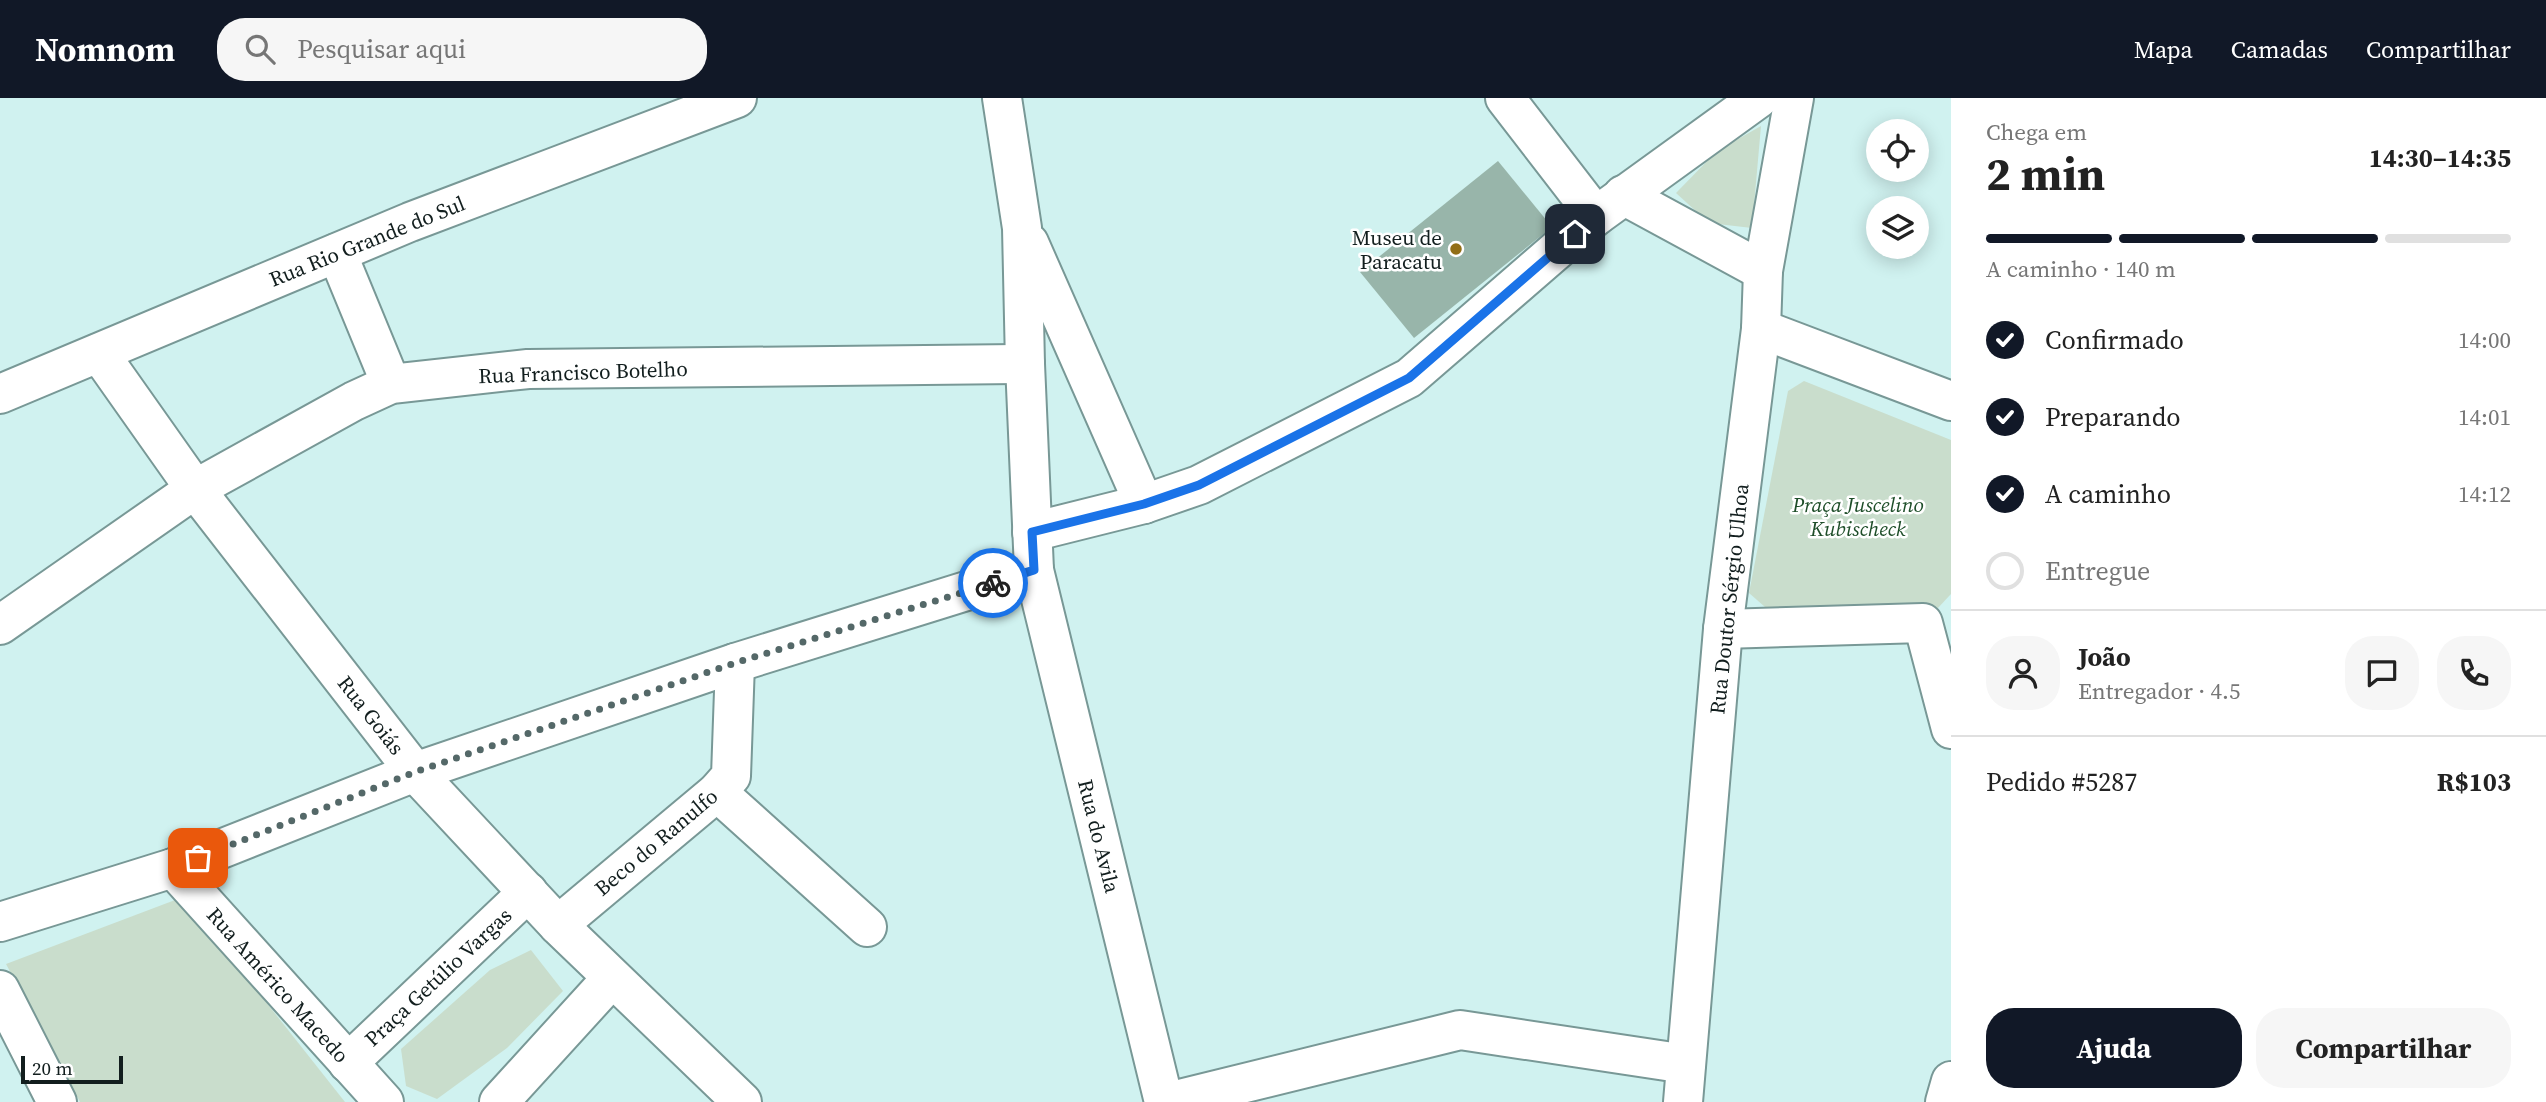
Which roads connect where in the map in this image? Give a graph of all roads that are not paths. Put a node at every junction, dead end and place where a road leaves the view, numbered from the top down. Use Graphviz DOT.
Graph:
graph roads {
  1 [pos="737,98"];
  2 [pos="1002,98"];
  3 [pos="1505,98"];
  4 [pos="1759,98"];
  5 [pos="1794,98"];
  6 [pos="1609,206"];
  7 [pos="1022,228"];
  8 [pos="337,253"];
  9 [pos="1763,271"];
  10 [pos="1761,329"];
  11 [pos="99,353"];
  12 [pos="1025,365"];
  13 [pos="391,384"];
  14 [pos="0,394"];
  15 [pos="1951,401"];
  16 [pos="195,489"];
  17 [pos="1144,504"];
  18 [pos="1032,532"];
  19 [pos="1034,570"];
  20 [pos="0,625"];
  21 [pos="1723,629"];
  22 [pos="735,663"];
  23 [pos="1951,729"];
  24 [pos="415,772"];
  25 [pos="718,792"];
  26 [pos="173,868"];
  27 [pos="528,892"];
  28 [pos="0,922"];
  29 [pos="558,925"];
  30 [pos="867,928"];
  31 [pos="612,978"];
  32 [pos="0,990"];
  33 [pos="348,1062"];
  34 [pos="1686,1064"];
  35 [pos="1951,1081"];
  36 [pos="57,1102"];
  37 [pos="384,1102"];
  38 [pos="499,1102"];
  39 [pos="742,1102"];
  40 [pos="1166,1102"];
  41 [pos="1683,1102"];
  42 [pos="1945,1102"];
  1 -- 8 [label="street, Rua Rio Grande do Sul"];
  2 -- 7 [label="street"];
  3 -- 6 [label="street"];
  4 -- 6 [label="street"];
  5 -- 9 [label="street, Rua Doutor Sérgio Ulhoa"];
  6 -- 9 [label="street"];
  6 -- 17 [label="street"];
  7 -- 12 [label="street, Rua do Avila"];
  7 -- 17 [label="street"];
  8 -- 11 [label="street, Rua Rio Grande do Sul"];
  8 -- 13 [label="street"];
  9 -- 10 [label="street, Rua Doutor Sérgio Ulhoa"];
  10 -- 15 [label="street"];
  10 -- 21 [label="street, Rua Doutor Sérgio Ulhoa"];
  11 -- 14 [label="street, Rua Rio Grande do Sul"];
  11 -- 16 [label="street, Rua Goiás"];
  12 -- 13 [label="street, Rua Francisco Botelho"];
  12 -- 18 [label="street, Rua do Avila"];
  13 -- 16 [label="street, Rua Francisco Botelho"];
  16 -- 20 [label="street, Rua Francisco Botelho"];
  16 -- 24 [label="street, Rua Goiás"];
  17 -- 18 [label="street"];
  18 -- 19 [label="street, Rua do Avila"];
  19 -- 22 [label="street"];
  19 -- 40 [label="street, Rua do Avila"];
  21 -- 23 [label="street"];
  21 -- 34 [label="street, Rua Doutor Sérgio Ulhoa"];
  22 -- 24 [label="street"];
  22 -- 25 [label="street, Beco do Ranulfo"];
  24 -- 26 [label="street"];
  24 -- 27 [label="street, Rua Goiás"];
  25 -- 29 [label="street, Beco do Ranulfo"];
  25 -- 30 [label="street"];
  26 -- 28 [label="street"];
  26 -- 33 [label="street, Rua Américo Macedo"];
  27 -- 29 [label="street, Rua Goiás"];
  27 -- 33 [label="street, Praça Getúlio Vargas"];
  29 -- 31 [label="street, Rua Goiás"];
  31 -- 38 [label="street"];
  31 -- 39 [label="street, Rua Goiás"];
  32 -- 36 [label="street"];
  33 -- 37 [label="street, Rua Américo Macedo"];
  34 -- 40 [label="street"];
  34 -- 41 [label="street, Rua Doutor Sérgio Ulhoa"];
  35 -- 42 [label="street"];
}
